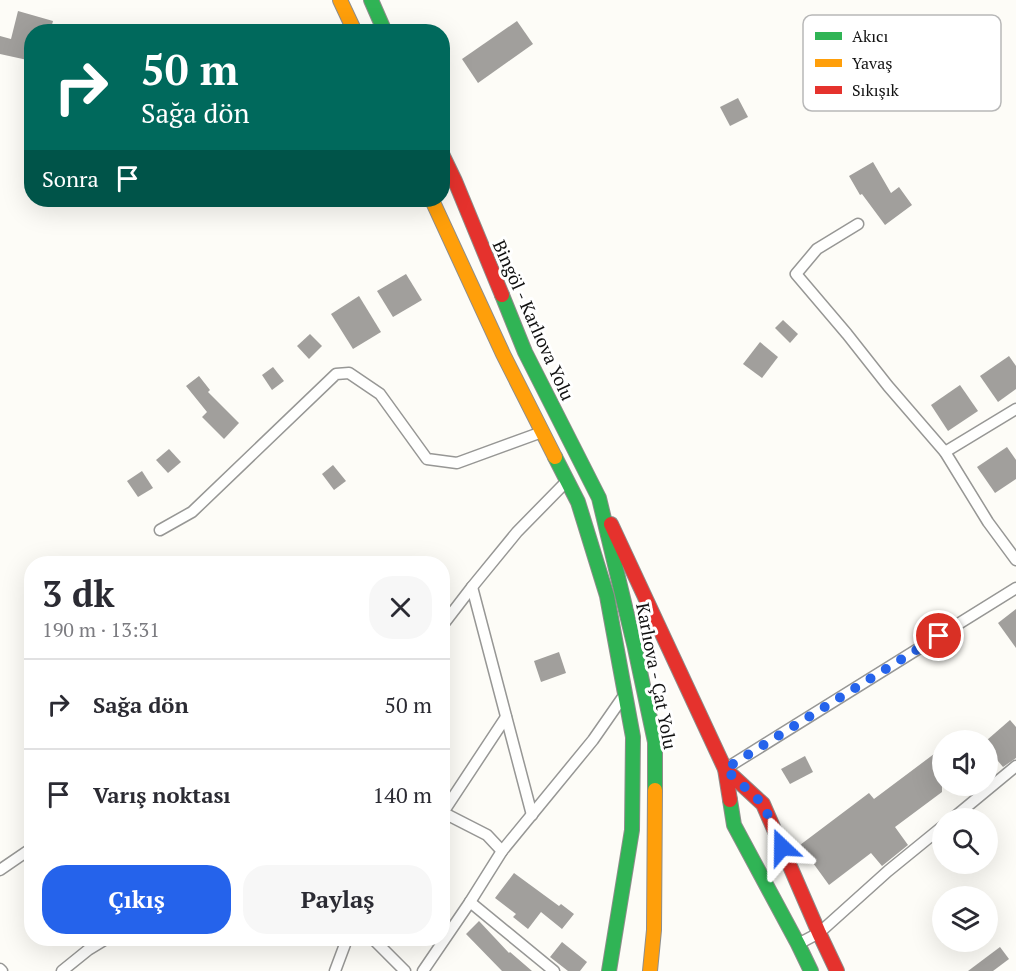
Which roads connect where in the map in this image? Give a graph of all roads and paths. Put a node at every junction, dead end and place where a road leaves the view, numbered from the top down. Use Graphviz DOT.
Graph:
graph roads {
  1 [pos="340,0"];
  2 [pos="370,0"];
  3 [pos="351,24"];
  4 [pos="381,24"];
  5 [pos="450,171"];
  6 [pos="435,207"];
  7 [pos="858,224"];
  8 [pos="1016,409"];
  9 [pos="542,432"];
  10 [pos="945,452"];
  11 [pos="567,481"];
  12 [pos="599,498"];
  13 [pos="160,530"];
  14 [pos="1016,560"];
  15 [pos="472,587"];
  16 [pos="1016,588"];
  17 [pos="450,616"];
  18 [pos="625,693"];
  19 [pos="506,717"];
  20 [pos="1016,766"];
  21 [pos="725,769"];
  22 [pos="450,802"];
  23 [pos="965,808"];
  24 [pos="532,815"];
  25 [pos="450,816"];
  26 [pos="932,835"];
  27 [pos="502,851"];
  28 [pos="24,854"];
  29 [pos="0,870"];
  30 [pos="470,902"];
  31 [pos="450,931"];
  32 [pos="819,933"];
  33 [pos="798,944"];
  34 [pos="95,946"];
  35 [pos="344,946"];
  36 [pos="380,946"];
  37 [pos="440,946"];
  38 [pos="62,971"];
  39 [pos="335,971"];
  40 [pos="405,971"];
  41 [pos="423,971"];
  42 [pos="554,971"];
  43 [pos="609,971"];
  44 [pos="650,971"];
  45 [pos="811,971"];
  46 [pos="837,971"];
  1 -- 3 [label="main road"];
  2 -- 4 [label="main road"];
  5 -- 12 [label="main road, Bingöl - Karlıova Yolu"];
  6 -- 9 [label="main road"];
  7 -- 10 [label="street"];
  8 -- 10 [label="street"];
  9 -- 11 [label="main road"];
  9 -- 13 [label="street"];
  10 -- 14 [label="street"];
  11 -- 15 [label="street"];
  11 -- 18 [label="main road, Karlıova - Çat Yolu"];
  12 -- 21 [label="main road"];
  12 -- 44 [label="main road, Karlıova - Çat Yolu"];
  15 -- 17 [label="street"];
  15 -- 19 [label="street"];
  16 -- 21 [label="street"];
  18 -- 24 [label="street"];
  18 -- 43 [label="main road, Karlıova - Çat Yolu"];
  19 -- 22 [label="street"];
  19 -- 24 [label="street"];
  20 -- 23 [label="street"];
  21 -- 32 [label="main road"];
  21 -- 33 [label="main road"];
  24 -- 27 [label="street"];
  25 -- 27 [label="street"];
  26 -- 32 [label="street"];
  27 -- 30 [label="street"];
  28 -- 29 [label="street"];
  30 -- 31 [label="street"];
  30 -- 42 [label="street"];
  32 -- 33 [label="street"];
  32 -- 46 [label="main road"];
  33 -- 45 [label="main road"];
  34 -- 38 [label="street"];
  35 -- 39 [label="street"];
  36 -- 40 [label="street"];
  37 -- 41 [label="street"];
}
